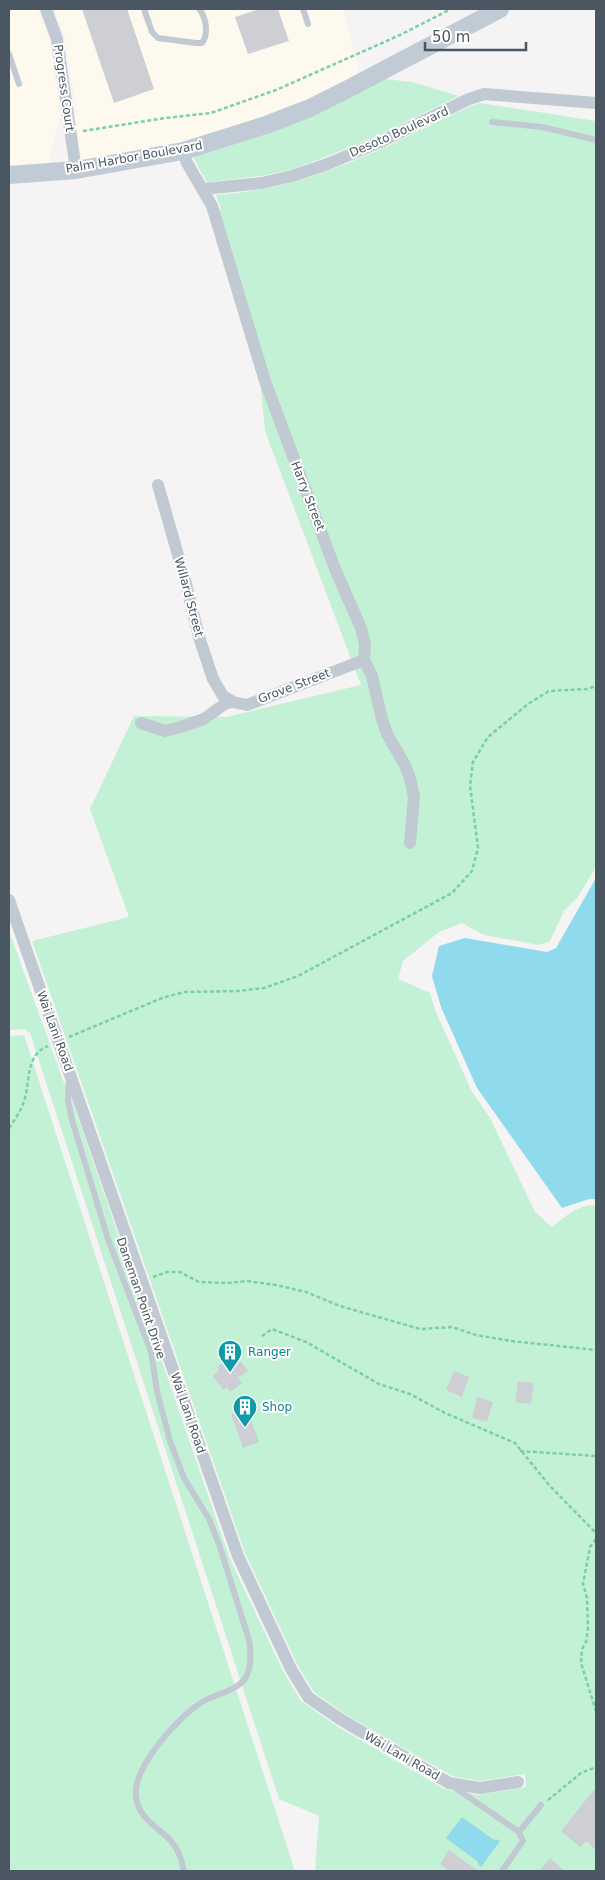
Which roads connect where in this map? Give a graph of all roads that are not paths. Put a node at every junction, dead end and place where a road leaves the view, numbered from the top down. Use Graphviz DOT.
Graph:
graph roads {
  1 [pos="46,9"];
  2 [pos="144,9"];
  3 [pos="199,9"];
  4 [pos="303,9"];
  5 [pos="500,9"];
  6 [pos="308,24"];
  7 [pos="9,54"];
  8 [pos="19,84"];
  9 [pos="596,103"];
  10 [pos="492,122"];
  11 [pos="596,140"];
  12 [pos="183,151"];
  13 [pos="76,170"];
  14 [pos="9,175"];
  15 [pos="203,189"];
  16 [pos="158,485"];
  17 [pos="364,660"];
  18 [pos="233,702"];
  19 [pos="141,723"];
  20 [pos="410,843"];
  21 [pos="9,900"];
  22 [pos="70,1071"];
  23 [pos="518,1782"];
  24 [pos="449,1783"];
  25 [pos="541,1805"];
  26 [pos="519,1832"];
  27 [pos="184,1871"];
  28 [pos="502,1871"];
  1 -- 13 [label="street, Progress Court"];
  2 -- 3 [label="lane"];
  4 -- 6 [label="lane"];
  5 -- 12 [label="main road, Palm Harbor Boulevard"];
  7 -- 8 [label="lane"];
  9 -- 15 [label="street, Desoto Boulevard"];
  10 -- 11 [label="lane"];
  12 -- 13 [label="main road, Palm Harbor Boulevard"];
  12 -- 15 [label="street, Harry Street"];
  13 -- 14 [label="main road, Palm Harbor Boulevard"];
  15 -- 17 [label="street, Harry Street"];
  16 -- 18 [label="street, Willard Street"];
  17 -- 18 [label="street, Grove Street"];
  17 -- 20 [label="street, Harry Street"];
  18 -- 19 [label="street, Grove Street"];
  21 -- 22 [label="street, Wai Lani Road"];
  22 -- 24 [label="street, Wai Lani Road"];
  22 -- 27 [label="lane, Daneman Point Drive"];
  23 -- 24 [label="street, Wai Lani Road"];
  24 -- 26 [label="lane"];
  25 -- 26 [label="lane"];
  26 -- 28 [label="lane"];
}
